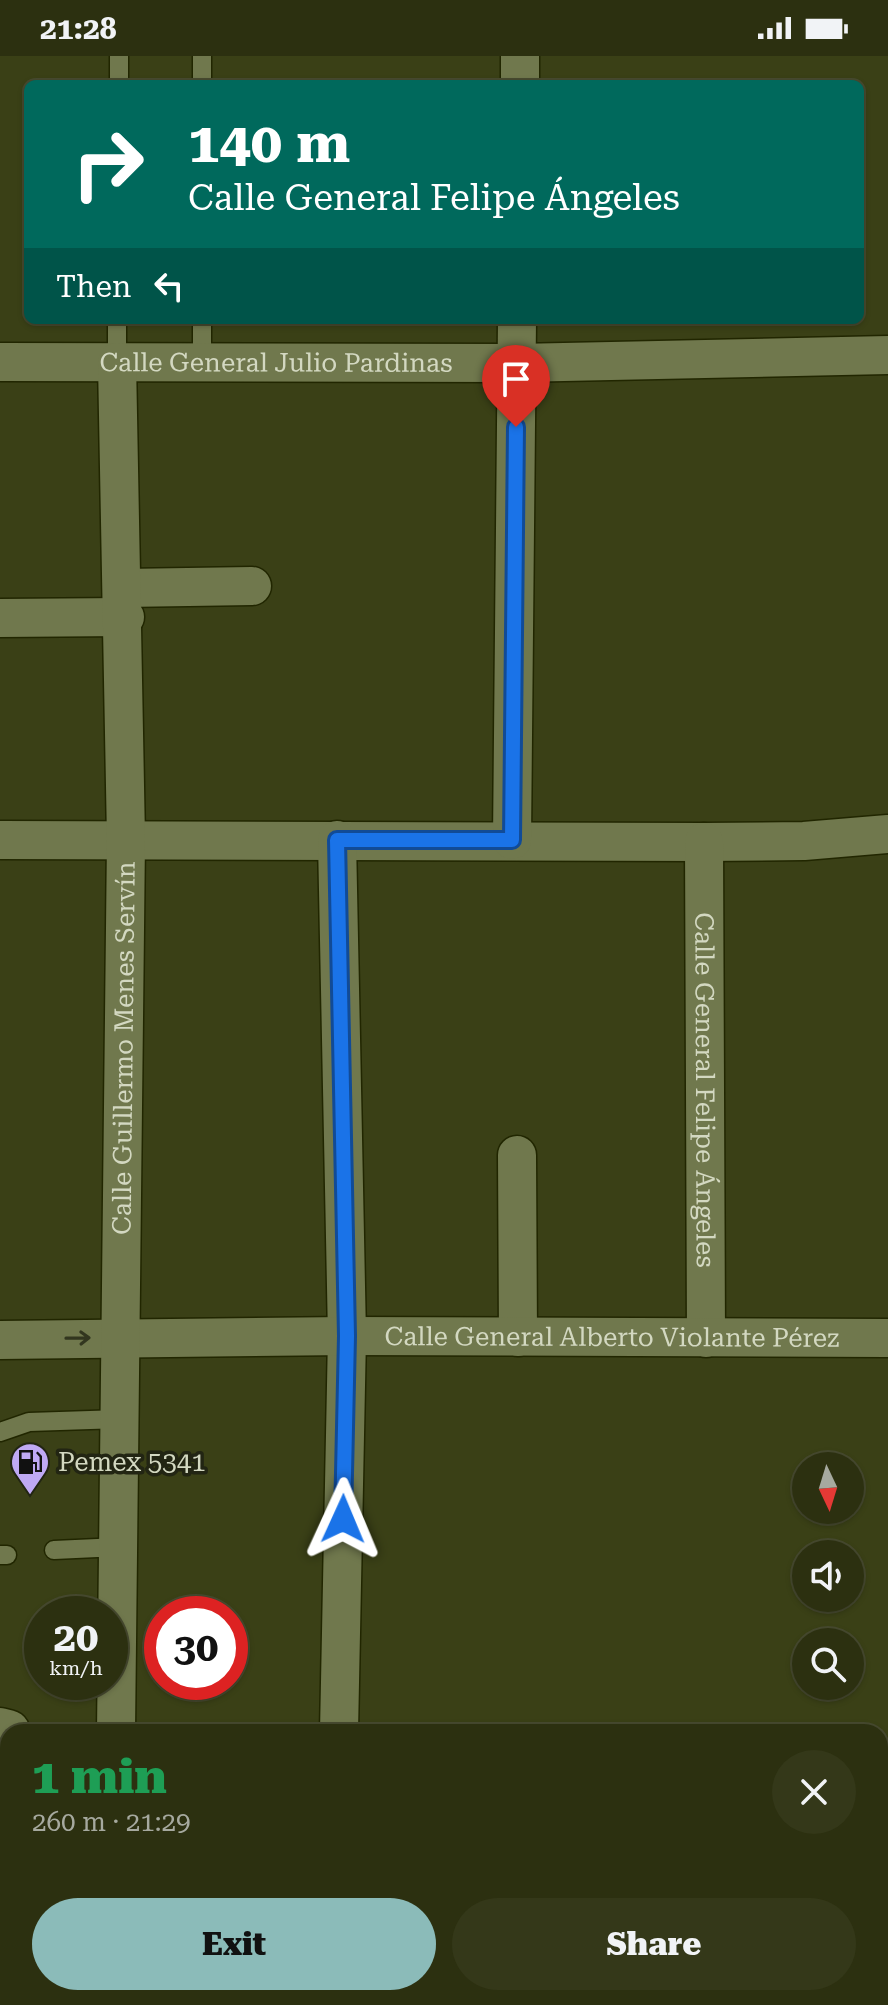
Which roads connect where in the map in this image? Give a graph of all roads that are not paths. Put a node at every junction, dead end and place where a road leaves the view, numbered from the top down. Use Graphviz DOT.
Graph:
graph roads {
  1 [pos="119,56"];
  2 [pos="202,56"];
  3 [pos="520,56"];
  4 [pos="119,80"];
  5 [pos="202,80"];
  6 [pos="520,80"];
  7 [pos="117,324"];
  8 [pos="202,324"];
  9 [pos="517,324"];
  10 [pos="888,355"];
  11 [pos="0,362"];
  12 [pos="117,362"];
  13 [pos="202,362"];
  14 [pos="517,363"];
  15 [pos="252,586"];
  16 [pos="124,603"];
  17 [pos="0,618"];
  18 [pos="888,834"];
  19 [pos="126,839"];
  20 [pos="0,840"];
  21 [pos="337,840"];
  22 [pos="512,840"];
  23 [pos="704,842"];
  24 [pos="517,1155"];
  25 [pos="347,1336"];
  26 [pos="123,1337"];
  27 [pos="518,1337"];
  28 [pos="706,1338"];
  29 [pos="888,1338"];
  30 [pos="0,1340"];
  31 [pos="121,1419"];
  32 [pos="0,1432"];
  33 [pos="119,1547"];
  34 [pos="54,1550"];
  35 [pos="116,1724"];
  36 [pos="339,1724"];
  1 -- 4 [label="lane"];
  2 -- 5 [label="lane"];
  3 -- 6 [label="street"];
  7 -- 12 [label="lane"];
  8 -- 13 [label="lane"];
  9 -- 14 [label="street"];
  10 -- 14 [label="street, Calle General Julio Pardinas"];
  11 -- 12 [label="street, Calle General Julio Pardinas"];
  12 -- 13 [label="street, Calle General Julio Pardinas"];
  12 -- 16 [label="street, Calle Guillermo Menes Servín"];
  13 -- 14 [label="street, Calle General Julio Pardinas"];
  14 -- 22 [label="street"];
  15 -- 16 [label="street"];
  16 -- 17 [label="street"];
  16 -- 19 [label="street, Calle Guillermo Menes Servín"];
  18 -- 23 [label="street"];
  19 -- 20 [label="street"];
  19 -- 21 [label="street"];
  19 -- 26 [label="street, Calle Guillermo Menes Servín"];
  21 -- 22 [label="street"];
  21 -- 25 [label="street"];
  22 -- 23 [label="street"];
  23 -- 28 [label="street, Calle General Felipe Ángeles"];
  24 -- 27 [label="street"];
  25 -- 26 [label="street, Calle General Alberto Violante Pérez"];
  25 -- 27 [label="street, Calle General Alberto Violante Pérez"];
  25 -- 36 [label="street"];
  30 -- 26 [label="street, Calle General Alberto Violante Pérez, one-way"];
  26 -- 31 [label="street, Calle Guillermo Menes Servín"];
  27 -- 28 [label="street, Calle General Alberto Violante Pérez"];
  28 -- 29 [label="street, Calle General Alberto Violante Pérez"];
  31 -- 32 [label="lane"];
  31 -- 33 [label="street, Calle Guillermo Menes Servín"];
  33 -- 34 [label="lane"];
  33 -- 35 [label="street, Calle Guillermo Menes Servín"];
}
